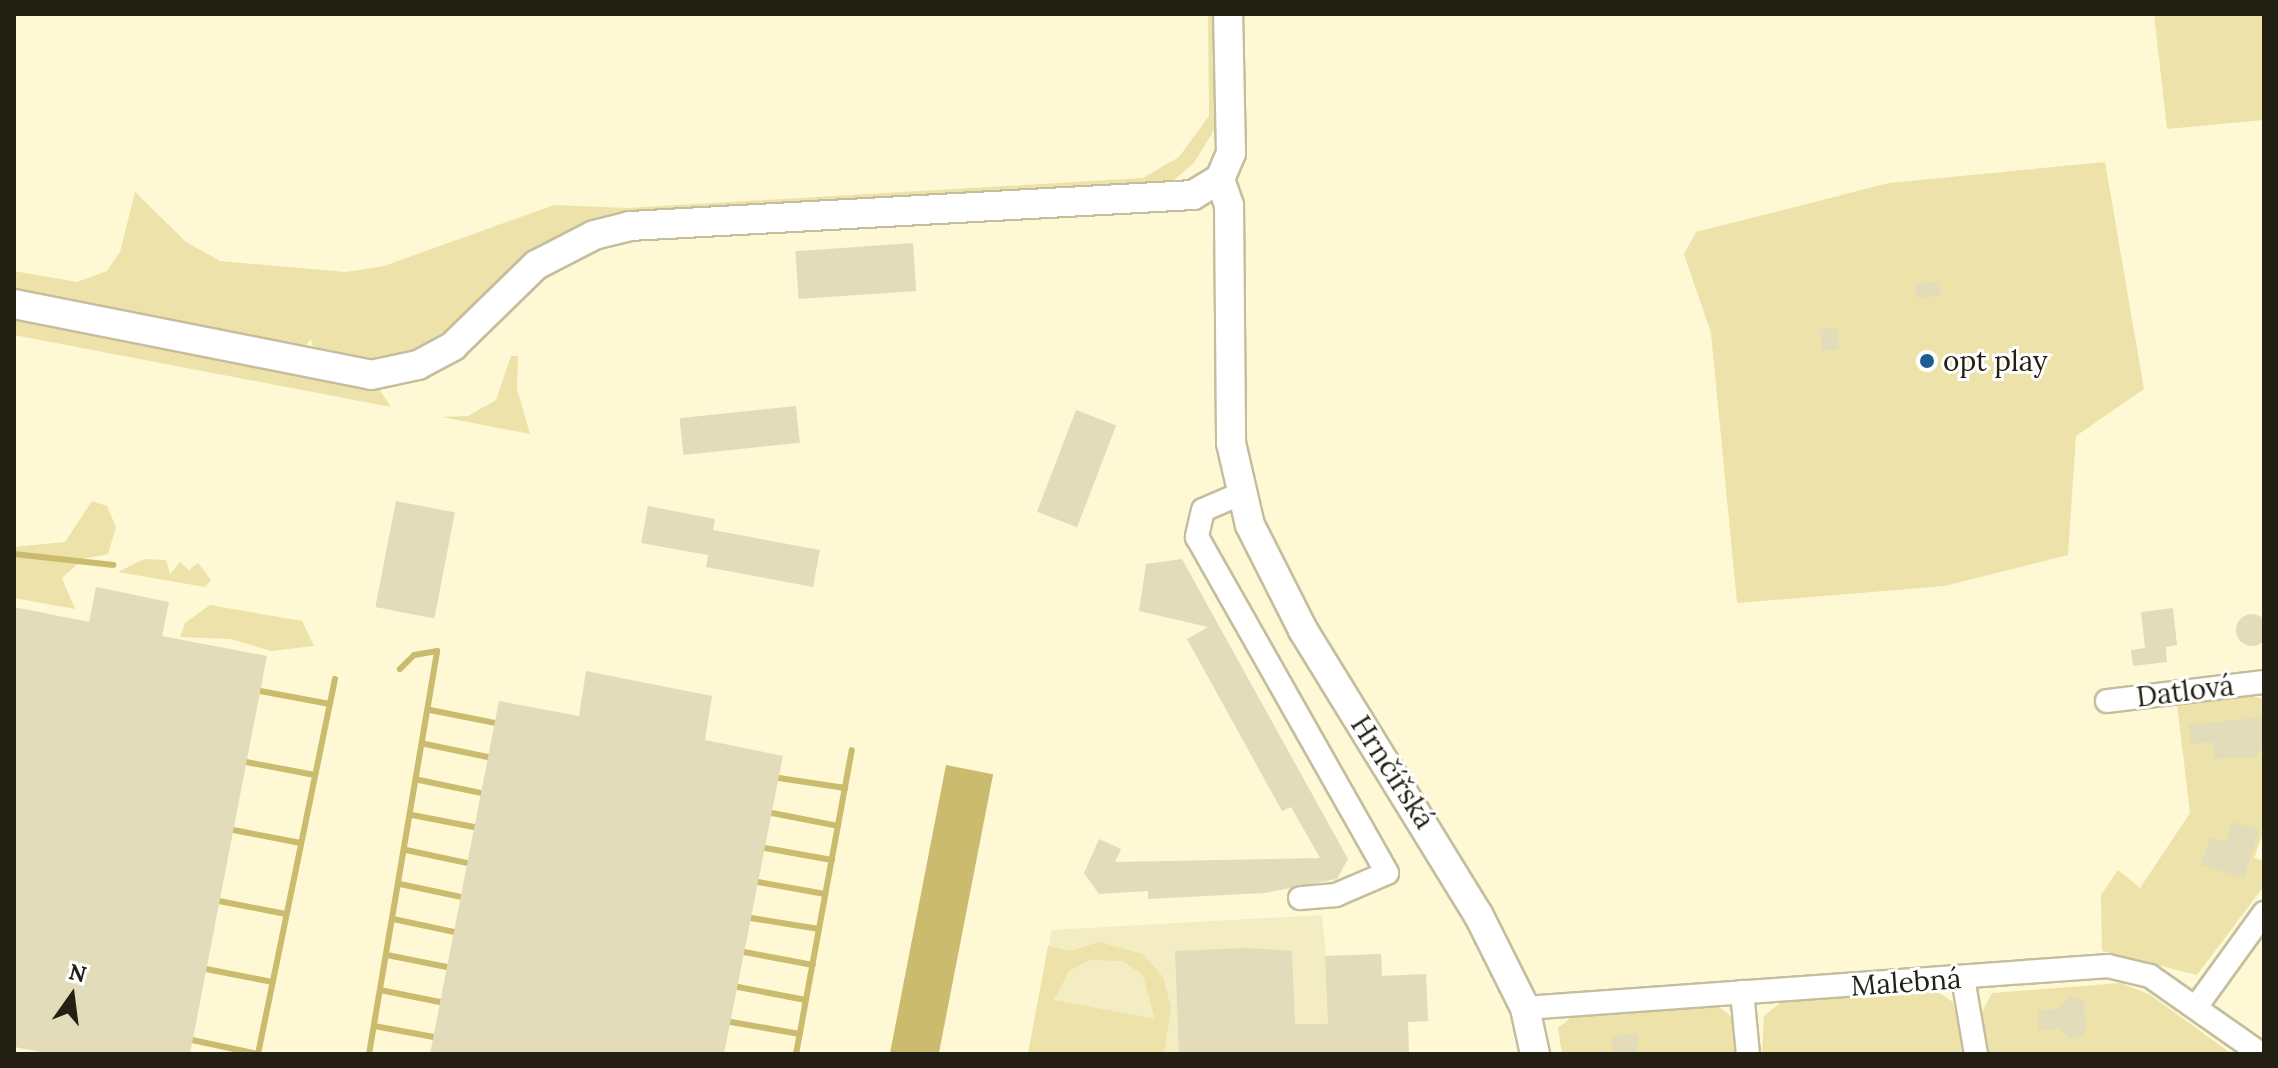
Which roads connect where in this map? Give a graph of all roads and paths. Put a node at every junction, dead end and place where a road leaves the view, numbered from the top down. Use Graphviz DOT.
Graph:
graph roads {
  1 [pos="1228,14"];
  2 [pos="1220,179"];
  3 [pos="14,304"];
  4 [pos="1240,494"];
  5 [pos="2264,682"];
  6 [pos="2107,701"];
  7 [pos="1300,898"];
  8 [pos="2264,913"];
  9 [pos="1963,978"];
  10 [pos="1742,992"];
  11 [pos="2196,1007"];
  12 [pos="1525,1008"];
  13 [pos="1535,1054"];
  14 [pos="1748,1054"];
  15 [pos="1976,1054"];
  16 [pos="2261,1054"];
  1 -- 2 [label="street"];
  2 -- 3 [label="street"];
  2 -- 4 [label="street, Hrnčířská"];
  4 -- 7 [label="street, Hrnčířská"];
  4 -- 12 [label="street, Hrnčířská"];
  5 -- 6 [label="street, Datlová"];
  8 -- 11 [label="street"];
  9 -- 10 [label="street, Malebná"];
  9 -- 11 [label="street, Malebná"];
  9 -- 15 [label="street"];
  10 -- 12 [label="street, Malebná"];
  10 -- 14 [label="street"];
  11 -- 16 [label="street, Malebná"];
  12 -- 13 [label="street, Hrnčířská"];
}
